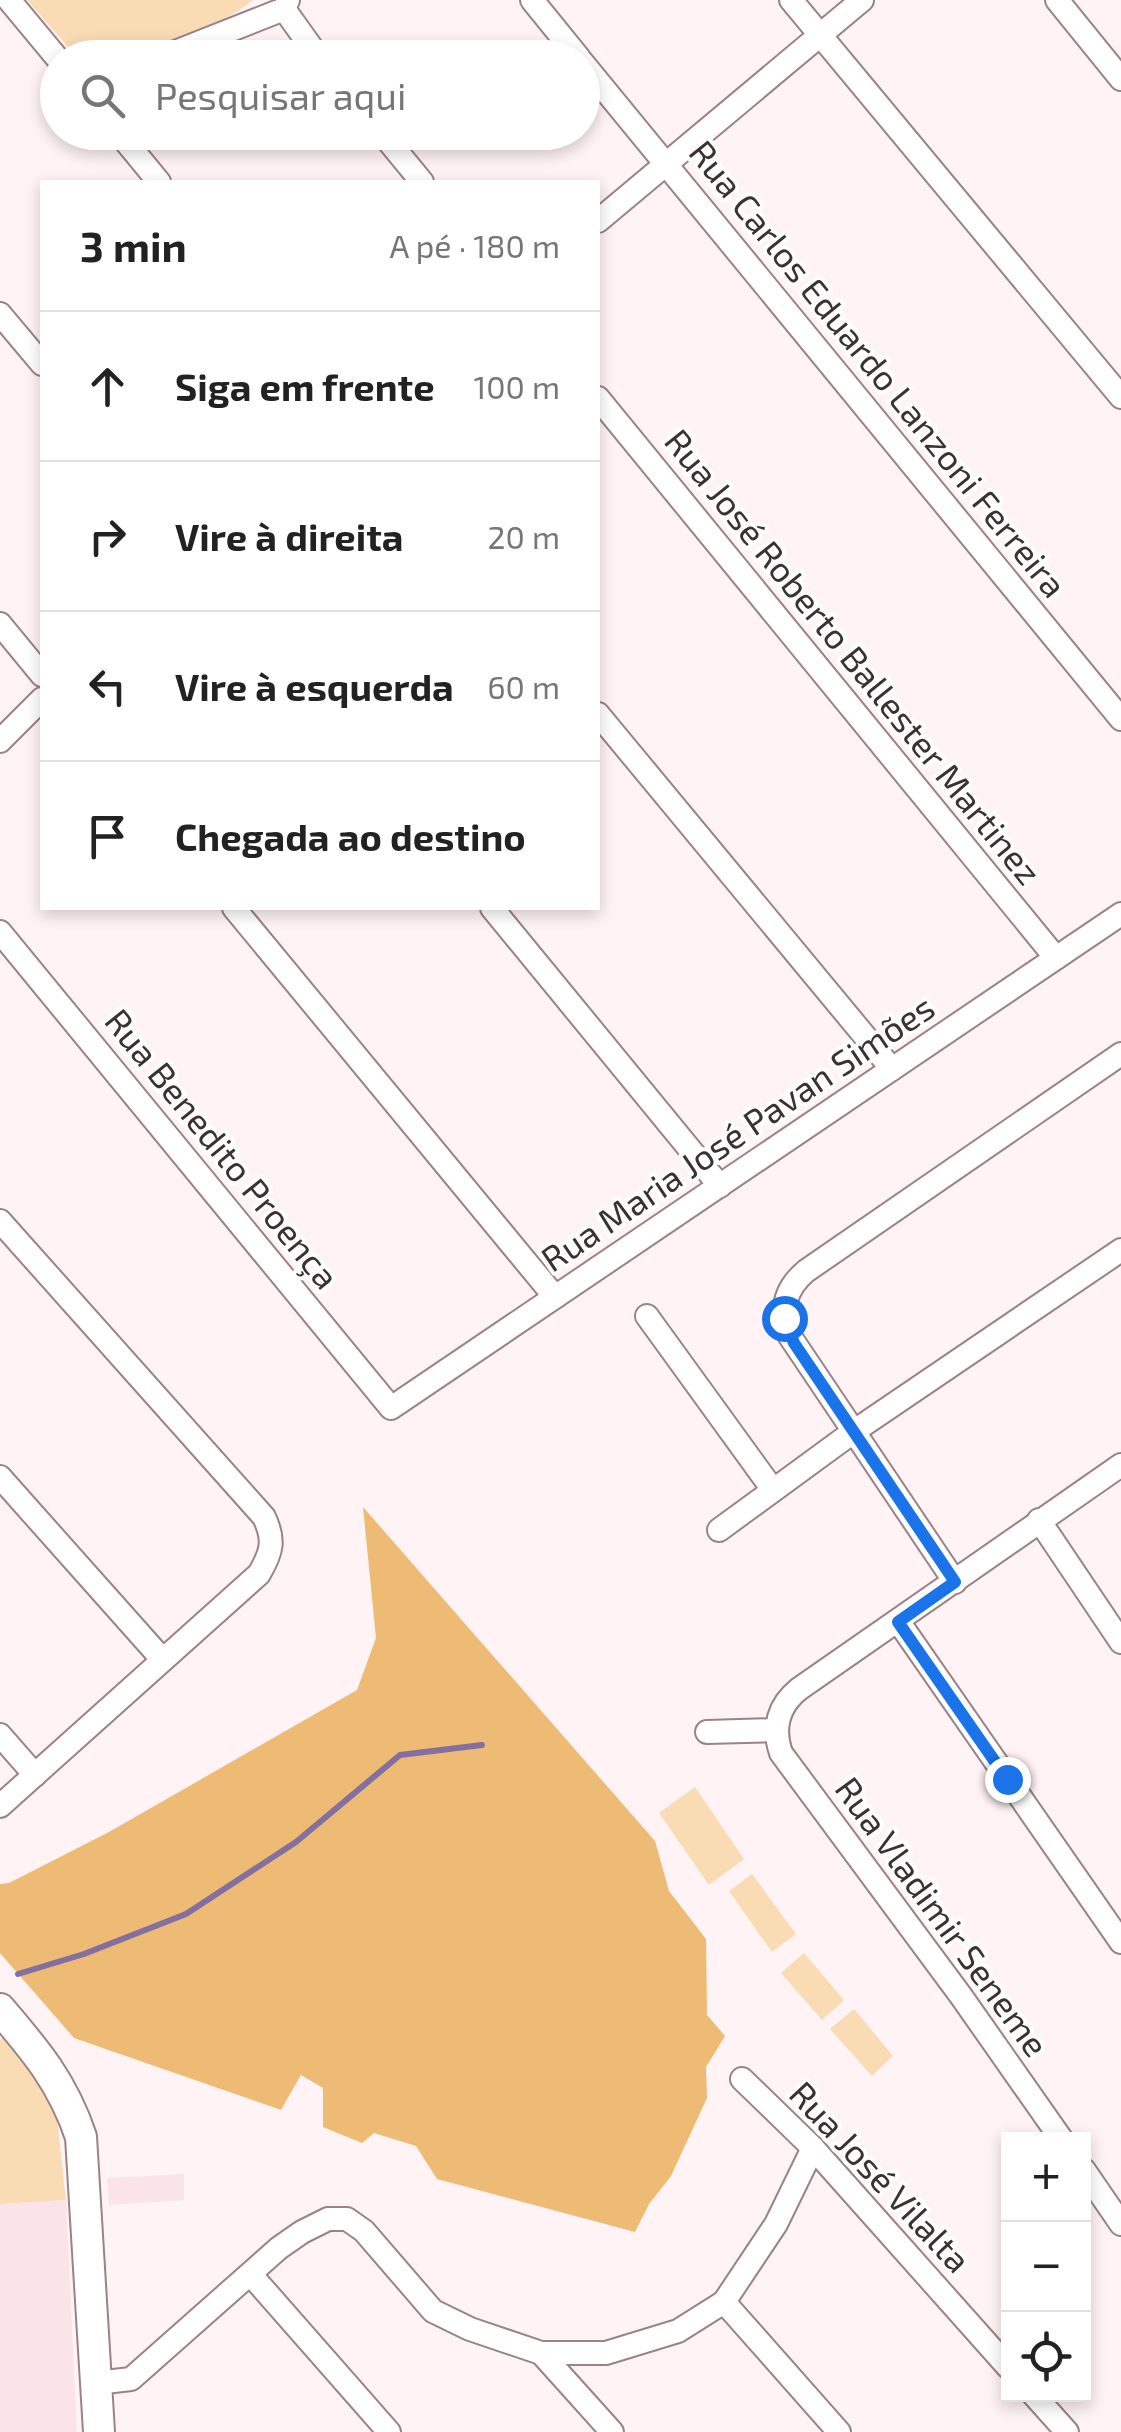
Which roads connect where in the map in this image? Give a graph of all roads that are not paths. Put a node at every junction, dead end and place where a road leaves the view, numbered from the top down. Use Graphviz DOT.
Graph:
graph roads {
  1 [pos="9,0"];
  2 [pos="532,0"];
  3 [pos="790,0"];
  4 [pos="862,0"];
  5 [pos="1057,0"];
  6 [pos="286,4"];
  7 [pos="820,35"];
  8 [pos="42,40"];
  9 [pos="202,40"];
  10 [pos="308,40"];
  11 [pos="565,40"];
  12 [pos="1121,79"];
  13 [pos="600,83"];
  14 [pos="133,150"];
  15 [pos="396,150"];
  16 [pos="666,164"];
  17 [pos="157,180"];
  18 [pos="420,180"];
  19 [pos="600,219"];
  20 [pos="0,314"];
  21 [pos="40,362"];
  22 [pos="1121,397"];
  23 [pos="600,400"];
  24 [pos="0,624"];
  25 [pos="40,673"];
  26 [pos="40,701"];
  27 [pos="600,716"];
  28 [pos="1121,719"];
  29 [pos="0,741"];
  30 [pos="236,910"];
  31 [pos="494,910"];
  32 [pos="1121,914"];
  33 [pos="0,932"];
  34 [pos="1056,958"];
  35 [pos="1121,1054"];
  36 [pos="892,1069"];
  37 [pos="720,1186"];
  38 [pos="0,1221"];
  39 [pos="1121,1250"];
  40 [pos="555,1297"];
  41 [pos="647,1316"];
  42 [pos="392,1408"];
  43 [pos="853,1432"];
  44 [pos="1121,1464"];
  45 [pos="0,1478"];
  46 [pos="773,1490"];
  47 [pos="1038,1520"];
  48 [pos="719,1530"];
  49 [pos="955,1582"];
  50 [pos="898,1622"];
  51 [pos="1121,1642"];
  52 [pos="162,1659"];
  53 [pos="776,1730"];
  54 [pos="707,1732"];
  55 [pos="0,1734"];
  56 [pos="35,1774"];
  57 [pos="0,1806"];
  58 [pos="1121,1942"];
  59 [pos="0,2009"];
  60 [pos="742,2079"];
  61 [pos="1056,2132"];
  62 [pos="812,2148"];
  63 [pos="1091,2180"];
  64 [pos="1121,2224"];
  65 [pos="252,2276"];
  66 [pos="724,2302"];
  67 [pos="541,2353"];
  68 [pos="1001,2359"];
  69 [pos="96,2384"];
  70 [pos="1041,2402"];
  71 [pos="99,2432"];
  72 [pos="390,2432"];
  73 [pos="612,2432"];
  74 [pos="839,2432"];
  75 [pos="1067,2432"];
  1 -- 8 [label="street"];
  2 -- 11 [label="street, Rua Carlos Eduardo Lanzoni Ferreira"];
  3 -- 7 [label="street"];
  4 -- 7 [label="street"];
  5 -- 12 [label="street"];
  6 -- 9 [label="street"];
  6 -- 10 [label="street"];
  7 -- 16 [label="street"];
  7 -- 22 [label="street"];
  13 -- 16 [label="street, Rua Carlos Eduardo Lanzoni Ferreira"];
  14 -- 17 [label="street"];
  15 -- 18 [label="street"];
  16 -- 19 [label="street"];
  16 -- 28 [label="street, Rua Carlos Eduardo Lanzoni Ferreira"];
  20 -- 21 [label="street"];
  23 -- 34 [label="street, Rua José Roberto Ballester Martinez"];
  24 -- 25 [label="street"];
  26 -- 29 [label="street"];
  27 -- 36 [label="street"];
  30 -- 40 [label="street"];
  31 -- 37 [label="street"];
  32 -- 34 [label="street, Rua Maria José Pavan Simões"];
  33 -- 42 [label="street, Rua Benedito Proença"];
  34 -- 36 [label="street, Rua Maria José Pavan Simões"];
  35 -- 43 [label="street"];
  36 -- 37 [label="street, Rua Maria José Pavan Simões"];
  37 -- 40 [label="street, Rua Maria José Pavan Simões"];
  38 -- 52 [label="street"];
  39 -- 43 [label="street"];
  40 -- 42 [label="street, Rua Maria José Pavan Simões"];
  41 -- 46 [label="street"];
  43 -- 46 [label="street"];
  43 -- 49 [label="street"];
  44 -- 47 [label="street"];
  45 -- 52 [label="street"];
  46 -- 48 [label="street"];
  47 -- 49 [label="street"];
  47 -- 51 [label="street"];
  49 -- 50 [label="street"];
  50 -- 53 [label="street"];
  50 -- 58 [label="street"];
  52 -- 56 [label="street"];
  53 -- 54 [label="street"];
  53 -- 61 [label="street, Rua Vladimir Seneme"];
  55 -- 56 [label="street"];
  56 -- 57 [label="street"];
  59 -- 69 [label="main road"];
  60 -- 62 [label="street, Rua José Vilalta"];
  62 -- 66 [label="street"];
  62 -- 68 [label="street, Rua José Vilalta"];
  63 -- 64 [label="street"];
  65 -- 67 [label="street"];
  65 -- 69 [label="street"];
  65 -- 72 [label="street"];
  66 -- 67 [label="street"];
  66 -- 74 [label="street"];
  67 -- 73 [label="street"];
  69 -- 71 [label="main road"];
  70 -- 75 [label="street"];
}
